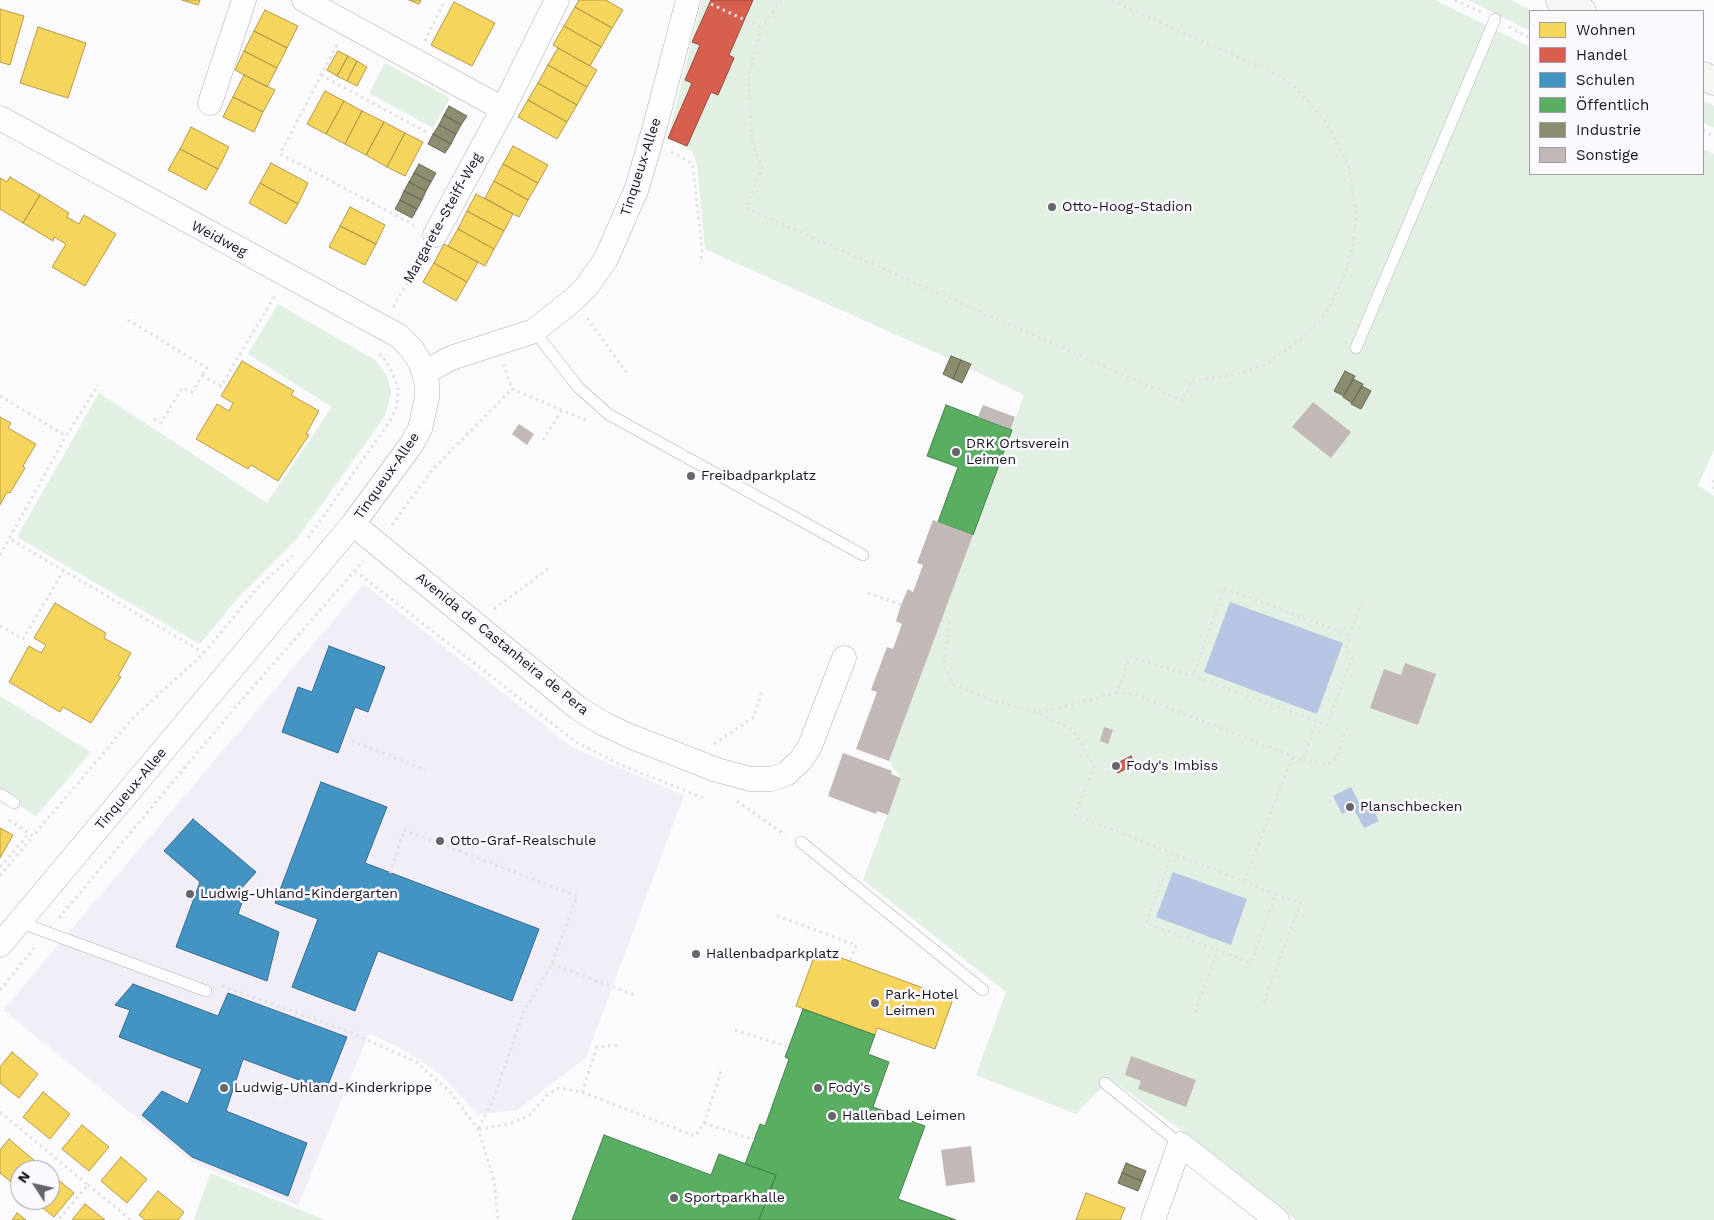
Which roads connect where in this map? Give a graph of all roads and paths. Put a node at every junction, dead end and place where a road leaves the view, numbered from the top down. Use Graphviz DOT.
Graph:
graph roads {
  1 [pos="244,0"];
  2 [pos="304,0"];
  3 [pos="446,0"];
  4 [pos="556,0"];
  5 [pos="781,0"];
  6 [pos="1110,0"];
  7 [pos="1560,0"];
  8 [pos="697,1"];
  9 [pos="1580,10"];
  10 [pos="1494,19"];
  11 [pos="348,25"];
  12 [pos="762,28"];
  13 [pos="415,61"];
  14 [pos="321,75"];
  15 [pos="210,103"];
  16 [pos="503,109"];
  17 [pos="0,118"];
  18 [pos="428,133"];
  19 [pos="650,141"];
  20 [pos="435,235"];
  21 [pos="701,263"];
  22 [pos="285,298"];
  23 [pos="573,300"];
  24 [pos="128,320"];
  25 [pos="382,326"];
  26 [pos="534,331"];
  27 [pos="372,348"];
  28 [pos="1356,348"];
  29 [pos="424,372"];
  30 [pos="202,376"];
  31 [pos="629,376"];
  32 [pos="98,385"];
  33 [pos="0,396"];
  34 [pos="562,410"];
  35 [pos="154,419"];
  36 [pos="596,425"];
  37 [pos="66,436"];
  38 [pos="543,440"];
  39 [pos="1714,480"];
  40 [pos="1714,490"];
  41 [pos="353,524"];
  42 [pos="10,539"];
  43 [pos="306,540"];
  44 [pos="378,543"];
  45 [pos="298,550"];
  46 [pos="0,555"];
  47 [pos="863,555"];
  48 [pos="548,569"];
  49 [pos="64,570"];
  50 [pos="868,593"];
  51 [pos="1362,603"];
  52 [pos="901,605"];
  53 [pos="942,620"];
  54 [pos="473,624"];
  55 [pos="0,626"];
  56 [pos="1349,635"];
  57 [pos="204,653"];
  58 [pos="844,658"];
  59 [pos="1193,676"];
  60 [pos="762,690"];
  61 [pos="1116,693"];
  62 [pos="1039,714"];
  63 [pos="1316,722"];
  64 [pos="1347,729"];
  65 [pos="352,741"];
  66 [pos="1293,756"];
  67 [pos="691,760"];
  68 [pos="1303,760"];
  69 [pos="426,770"];
  70 [pos="0,794"];
  71 [pos="736,800"];
  72 [pos="14,802"];
  73 [pos="29,833"];
  74 [pos="33,836"];
  75 [pos="796,841"];
  76 [pos="1172,854"];
  77 [pos="0,867"];
  78 [pos="390,872"];
  79 [pos="0,876"];
  80 [pos="1244,882"];
  81 [pos="1276,894"];
  82 [pos="777,916"];
  83 [pos="19,922"];
  84 [pos="46,933"];
  85 [pos="0,945"];
  86 [pos="1218,950"];
  87 [pos="850,961"];
  88 [pos="552,964"];
  89 [pos="0,990"];
  90 [pos="983,990"];
  91 [pos="206,991"];
  92 [pos="634,995"];
  93 [pos="1264,1002"];
  94 [pos="1195,1012"];
  95 [pos="735,1030"];
  96 [pos="618,1044"];
  97 [pos="788,1047"];
  98 [pos="722,1068"];
  99 [pos="1105,1083"];
  100 [pos="582,1092"];
  101 [pos="0,1112"];
  102 [pos="704,1123"];
  103 [pos="478,1129"];
  104 [pos="754,1140"];
  105 [pos="1180,1144"];
  106 [pos="88,1185"];
  107 [pos="58,1220"];
  108 [pos="132,1220"];
  109 [pos="498,1220"];
  110 [pos="1153,1220"];
  111 [pos="1277,1220"];
  1 -- 15 [label="street"];
  2 -- 11 [label="street"];
  3 -- 13 [label="path"];
  4 -- 16 [label="street, Margarete-Steiff-Weg"];
  5 -- 12 [label="path"];
  6 -- 12 [label="path"];
  7 -- 9 [label="main road"];
  8 -- 12 [label="path"];
  8 -- 19 [label="street, Tinqueux-Allee"];
  10 -- 28 [label="lane"];
  11 -- 13 [label="street"];
  11 -- 14 [label="path"];
  13 -- 16 [label="street"];
  14 -- 18 [label="path"];
  14 -- 20 [label="path"];
  16 -- 20 [label="street, Margarete-Steiff-Weg"];
  17 -- 25 [label="street, Weidweg"];
  19 -- 21 [label="path"];
  19 -- 23 [label="street, Tinqueux-Allee"];
  20 -- 25 [label="path, Margarete-Steiff-Weg"];
  22 -- 30 [label="path"];
  23 -- 26 [label="street, Tinqueux-Allee"];
  23 -- 31 [label="path"];
  24 -- 30 [label="path"];
  25 -- 29 [label="street, Weidweg"];
  26 -- 29 [label="street, Tinqueux-Allee"];
  26 -- 47 [label="lane"];
  27 -- 43 [label="path"];
  29 -- 41 [label="street, Tinqueux-Allee"];
  30 -- 35 [label="path"];
  32 -- 37 [label="path"];
  33 -- 37 [label="path"];
  34 -- 36 [label="path"];
  34 -- 38 [label="path"];
  34 -- 44 [label="path"];
  37 -- 42 [label="path"];
  39 -- 40 [label="path"];
  41 -- 44 [label="street, Avenida de Castanheira de Pera"];
  41 -- 83 [label="street, Tinqueux-Allee"];
  42 -- 46 [label="path"];
  42 -- 49 [label="path"];
  44 -- 54 [label="street, Avenida de Castanheira de Pera"];
  44 -- 84 [label="path"];
  45 -- 57 [label="path"];
  48 -- 54 [label="path"];
  49 -- 55 [label="path"];
  49 -- 57 [label="path"];
  50 -- 52 [label="path"];
  51 -- 56 [label="path"];
  53 -- 62 [label="path"];
  54 -- 67 [label="street, Avenida de Castanheira de Pera"];
  56 -- 59 [label="path"];
  56 -- 63 [label="path"];
  57 -- 74 [label="path"];
  58 -- 67 [label="street, Avenida de Castanheira de Pera"];
  59 -- 61 [label="path"];
  59 -- 63 [label="path"];
  60 -- 67 [label="path"];
  61 -- 62 [label="path"];
  61 -- 66 [label="path"];
  62 -- 76 [label="path"];
  63 -- 68 [label="path"];
  64 -- 68 [label="path"];
  65 -- 69 [label="path"];
  66 -- 68 [label="path"];
  66 -- 80 [label="path"];
  70 -- 72 [label="lane"];
  71 -- 75 [label="path"];
  72 -- 73 [label="path"];
  73 -- 74 [label="path"];
  73 -- 77 [label="path"];
  74 -- 79 [label="path"];
  75 -- 90 [label="lane"];
  76 -- 80 [label="path"];
  76 -- 86 [label="path"];
  78 -- 88 [label="path"];
  80 -- 81 [label="path"];
  81 -- 86 [label="path"];
  81 -- 93 [label="path"];
  82 -- 87 [label="path"];
  83 -- 84 [label="lane"];
  83 -- 85 [label="street, Tinqueux-Allee"];
  84 -- 89 [label="path"];
  84 -- 91 [label="lane"];
  86 -- 94 [label="path"];
  88 -- 92 [label="path"];
  88 -- 103 [label="path"];
  91 -- 103 [label="path"];
  95 -- 97 [label="path"];
  96 -- 100 [label="path"];
  98 -- 102 [label="path"];
  99 -- 105 [label="lane"];
  100 -- 102 [label="path"];
  100 -- 103 [label="path"];
  101 -- 106 [label="path"];
  102 -- 104 [label="path"];
  103 -- 109 [label="path"];
  105 -- 110 [label="street"];
  105 -- 111 [label="street"];
  106 -- 107 [label="path"];
  106 -- 108 [label="path"];
}
